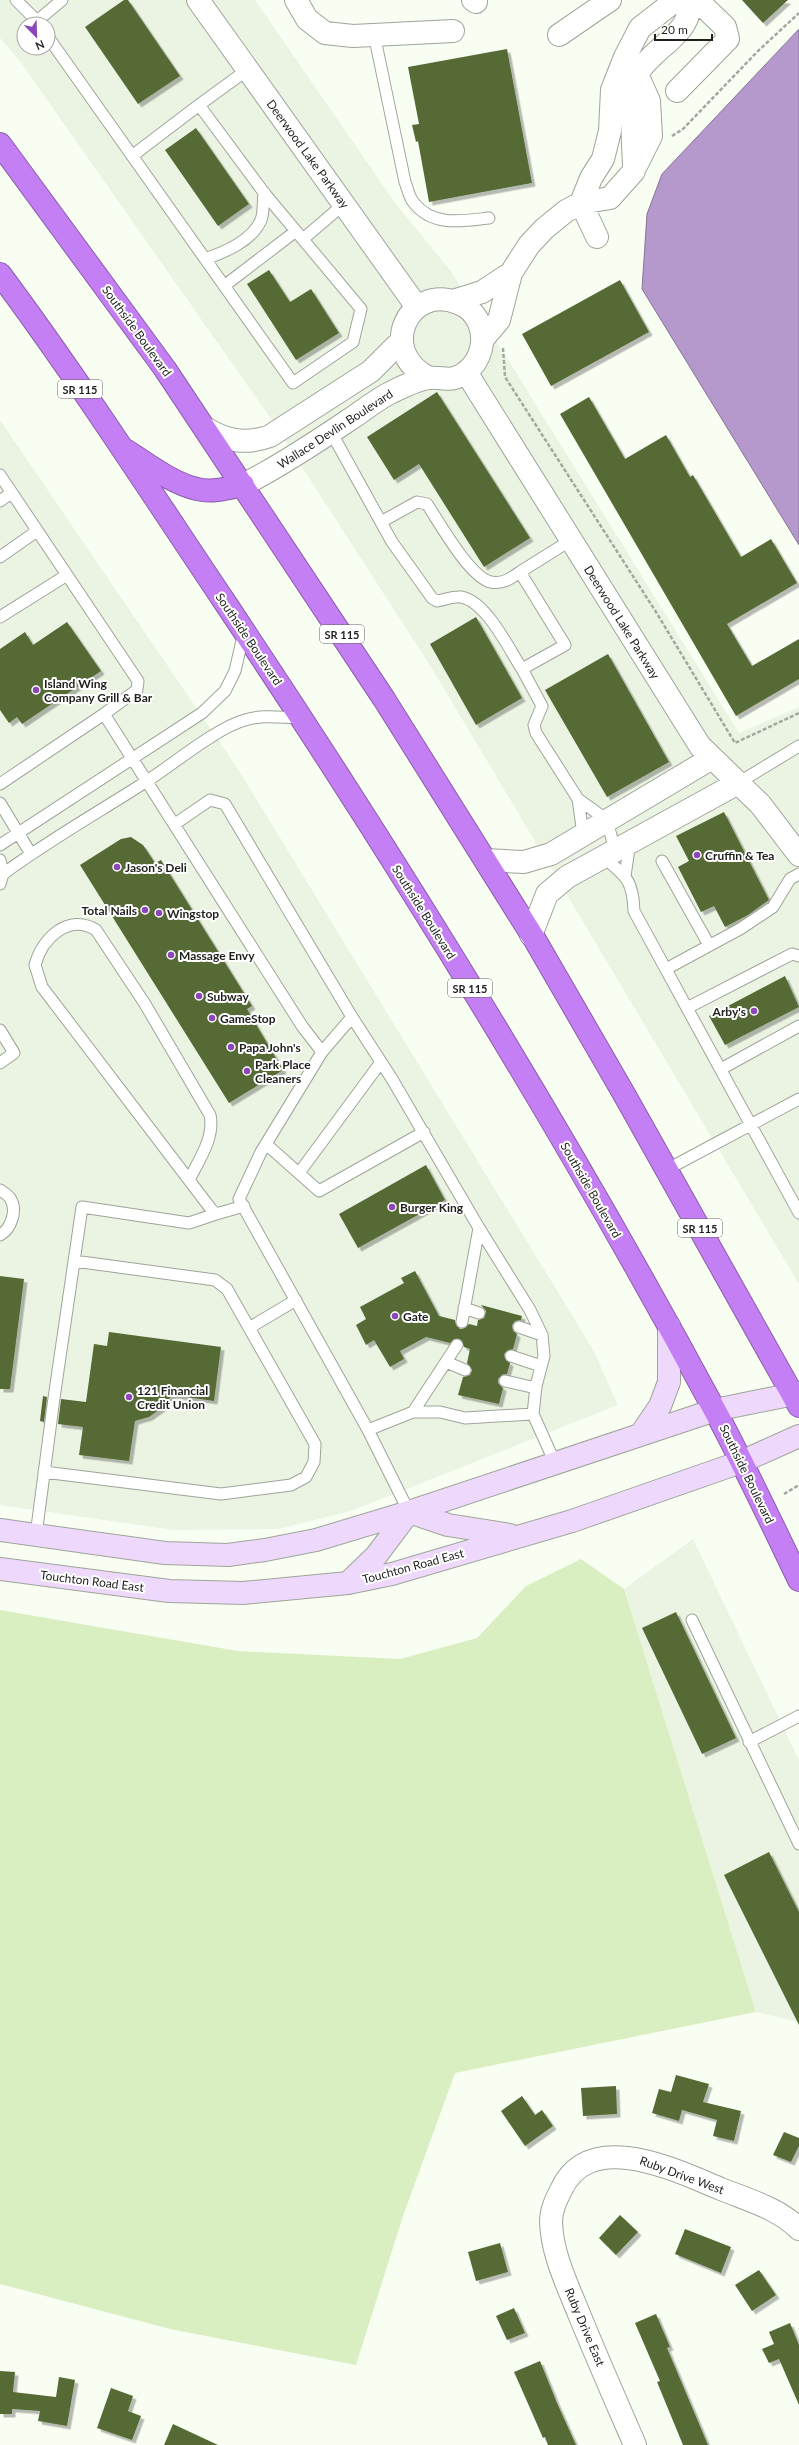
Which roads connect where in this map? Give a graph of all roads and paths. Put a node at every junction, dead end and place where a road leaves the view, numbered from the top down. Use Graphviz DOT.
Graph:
graph roads {
  1 [pos="16,0"];
  2 [pos="62,0"];
  3 [pos="198,0"];
  4 [pos="296,0"];
  5 [pos="610,0"];
  6 [pos="676,0"];
  7 [pos="689,0"];
  8 [pos="697,0"];
  9 [pos="799,13"];
  10 [pos="32,16"];
  11 [pos="45,16"];
  12 [pos="453,31"];
  13 [pos="374,34"];
  14 [pos="559,35"];
  15 [pos="56,48"];
  16 [pos="248,70"];
  17 [pos="637,74"];
  18 [pos="677,91"];
  19 [pos="199,105"];
  20 [pos="610,121"];
  21 [pos="633,122"];
  22 [pos="670,137"];
  23 [pos="0,144"];
  24 [pos="132,156"];
  25 [pos="634,171"];
  26 [pos="264,192"];
  27 [pos="581,203"];
  28 [pos="344,204"];
  29 [pos="489,218"];
  30 [pos="300,235"];
  31 [pos="597,237"];
  32 [pos="205,259"];
  33 [pos="511,273"];
  34 [pos="0,274"];
  35 [pos="224,286"];
  36 [pos="453,301"];
  37 [pos="417,307"];
  38 [pos="483,339"];
  39 [pos="402,340"];
  40 [pos="505,342"];
  41 [pos="466,372"];
  42 [pos="429,378"];
  43 [pos="205,428"];
  44 [pos="331,432"];
  45 [pos="121,448"];
  46 [pos="0,475"];
  47 [pos="244,485"];
  48 [pos="12,493"];
  49 [pos="0,501"];
  50 [pos="381,522"];
  51 [pos="37,531"];
  52 [pos="571,540"];
  53 [pos="0,557"];
  54 [pos="520,572"];
  55 [pos="67,575"];
  56 [pos="0,617"];
  57 [pos="244,631"];
  58 [pos="522,669"];
  59 [pos="799,713"];
  60 [pos="104,714"];
  61 [pos="302,718"];
  62 [pos="799,746"];
  63 [pos="712,758"];
  64 [pos="133,759"];
  65 [pos="146,782"];
  66 [pos="738,783"];
  67 [pos="0,784"];
  68 [pos="578,799"];
  69 [pos="0,802"];
  70 [pos="607,820"];
  71 [pos="175,824"];
  72 [pos="18,833"];
  73 [pos="583,834"];
  74 [pos="0,845"];
  75 [pos="616,850"];
  76 [pos="31,854"];
  77 [pos="799,855"];
  78 [pos="0,860"];
  79 [pos="485,860"];
  80 [pos="662,860"];
  81 [pos="799,874"];
  82 [pos="625,876"];
  83 [pos="2,879"];
  84 [pos="531,935"];
  85 [pos="710,945"];
  86 [pos="799,956"];
  87 [pos="666,969"];
  88 [pos="687,1008"];
  89 [pos="352,1016"];
  90 [pos="799,1026"];
  91 [pos="0,1030"];
  92 [pos="322,1052"];
  93 [pos="381,1062"];
  94 [pos="0,1063"];
  95 [pos="721,1069"];
  96 [pos="799,1099"];
  97 [pos="751,1124"];
  98 [pos="424,1132"];
  99 [pos="266,1144"];
  100 [pos="666,1170"];
  101 [pos="299,1173"];
  102 [pos="189,1180"];
  103 [pos="0,1190"];
  104 [pos="244,1206"];
  105 [pos="799,1213"];
  106 [pos="216,1214"];
  107 [pos="479,1228"];
  108 [pos="0,1236"];
  109 [pos="74,1261"];
  110 [pos="296,1300"];
  111 [pos="464,1308"];
  112 [pos="479,1313"];
  113 [pos="462,1322"];
  114 [pos="668,1326"];
  115 [pos="519,1327"];
  116 [pos="249,1328"];
  117 [pos="542,1335"];
  118 [pos="457,1345"];
  119 [pos="511,1356"];
  120 [pos="446,1362"];
  121 [pos="541,1366"];
  122 [pos="465,1370"];
  123 [pos="505,1381"];
  124 [pos="536,1388"];
  125 [pos="797,1398"];
  126 [pos="715,1410"];
  127 [pos="413,1412"];
  128 [pos="533,1414"];
  129 [pos="368,1430"];
  130 [pos="641,1434"];
  131 [pos="799,1436"];
  132 [pos="741,1462"];
  133 [pos="555,1463"];
  134 [pos="44,1472"];
  135 [pos="799,1485"];
  136 [pos="784,1494"];
  137 [pos="409,1512"];
  138 [pos="0,1530"];
  139 [pos="36,1535"];
  140 [pos="519,1536"];
  141 [pos="0,1570"];
  142 [pos="799,1580"];
  143 [pos="348,1583"];
  144 [pos="692,1620"];
  145 [pos="799,1716"];
  146 [pos="748,1742"];
  147 [pos="799,1844"];
  148 [pos="553,2206"];
  149 [pos="799,2229"];
  150 [pos="635,2445"];
  1 -- 10 [label="lane"];
  2 -- 11 [label="lane"];
  3 -- 16 [label="street, Deerwood Lake Parkway"];
  4 -- 13 [label="street"];
  5 -- 14 [label="street"];
  6 -- 20 [label="street"];
  7 -- 17 [label="street"];
  8 -- 18 [label="street"];
  9 -- 22 [label="path"];
  12 -- 13 [label="street"];
  13 -- 29 [label="lane"];
  15 -- 24 [label="lane"];
  16 -- 19 [label="lane"];
  16 -- 28 [label="street, Deerwood Lake Parkway"];
  17 -- 21 [label="street"];
  17 -- 25 [label="street"];
  19 -- 24 [label="lane"];
  19 -- 26 [label="lane"];
  20 -- 21 [label="lane"];
  20 -- 27 [label="street"];
  21 -- 25 [label="street"];
  23 -- 43 [label="highway, Southside Boulevard / SR 115"];
  24 -- 32 [label="lane"];
  25 -- 27 [label="street"];
  26 -- 30 [label="lane"];
  26 -- 32 [label="lane"];
  27 -- 31 [label="street"];
  27 -- 33 [label="street"];
  28 -- 30 [label="lane"];
  28 -- 37 [label="street, Deerwood Lake Parkway"];
  30 -- 35 [label="lane"];
  30 -- 35 [label="lane"];
  32 -- 35 [label="lane"];
  33 -- 36 [label="street"];
  33 -- 38 [label="street"];
  34 -- 45 [label="highway, Southside Boulevard / SR 115"];
  36 -- 37 [label="street"];
  36 -- 38 [label="street"];
  37 -- 39 [label="street"];
  38 -- 41 [label="street"];
  39 -- 42 [label="street"];
  39 -- 43 [label="street"];
  40 -- 59 [label="path"];
  41 -- 42 [label="street"];
  41 -- 52 [label="street, Deerwood Lake Parkway"];
  42 -- 44 [label="street, Wallace Devlin Boulevard"];
  43 -- 47 [label="highway, Southside Boulevard / SR 115"];
  44 -- 47 [label="street, Wallace Devlin Boulevard"];
  44 -- 50 [label="lane"];
  45 -- 47 [label="highway"];
  45 -- 57 [label="highway, Southside Boulevard / SR 115"];
  46 -- 48 [label="lane"];
  47 -- 79 [label="highway, Southside Boulevard / SR 115"];
  48 -- 49 [label="lane"];
  48 -- 51 [label="lane"];
  50 -- 54 [label="lane"];
  50 -- 58 [label="lane"];
  51 -- 53 [label="lane"];
  51 -- 55 [label="lane"];
  52 -- 54 [label="lane"];
  52 -- 63 [label="street, Deerwood Lake Parkway"];
  54 -- 58 [label="lane"];
  55 -- 56 [label="lane"];
  55 -- 60 [label="lane"];
  57 -- 61 [label="highway, Southside Boulevard / SR 115"];
  57 -- 64 [label="lane"];
  58 -- 68 [label="lane"];
  60 -- 64 [label="lane"];
  60 -- 67 [label="lane"];
  61 -- 65 [label="lane"];
  61 -- 114 [label="highway, Southside Boulevard / SR 115"];
  62 -- 66 [label="lane"];
  63 -- 66 [label="street, Deerwood Lake Parkway"];
  63 -- 70 [label="street"];
  64 -- 65 [label="lane"];
  64 -- 72 [label="lane"];
  65 -- 71 [label="lane"];
  65 -- 76 [label="lane"];
  66 -- 75 [label="street"];
  66 -- 77 [label="street, Deerwood Lake Parkway"];
  68 -- 70 [label="lane"];
  68 -- 73 [label="lane"];
  69 -- 72 [label="lane"];
  70 -- 73 [label="street"];
  70 -- 75 [label="lane"];
  71 -- 89 [label="lane"];
  71 -- 92 [label="lane"];
  72 -- 74 [label="lane"];
  72 -- 76 [label="lane"];
  73 -- 79 [label="street"];
  75 -- 82 [label="lane"];
  75 -- 82 [label="lane"];
  75 -- 84 [label="street"];
  76 -- 83 [label="lane"];
  78 -- 83 [label="lane"];
  79 -- 84 [label="highway, Southside Boulevard / SR 115"];
  80 -- 85 [label="lane"];
  81 -- 85 [label="lane"];
  82 -- 87 [label="lane"];
  84 -- 100 [label="highway, Southside Boulevard / SR 115"];
  85 -- 87 [label="lane"];
  86 -- 88 [label="lane"];
  87 -- 88 [label="lane"];
  88 -- 95 [label="lane"];
  89 -- 92 [label="lane"];
  89 -- 93 [label="lane"];
  90 -- 95 [label="lane"];
  91 -- 94 [label="lane"];
  92 -- 99 [label="lane"];
  93 -- 98 [label="lane"];
  93 -- 101 [label="lane"];
  95 -- 97 [label="lane"];
  96 -- 97 [label="lane"];
  97 -- 100 [label="lane"];
  97 -- 105 [label="lane"];
  98 -- 101 [label="lane"];
  98 -- 107 [label="lane"];
  99 -- 101 [label="lane"];
  99 -- 104 [label="lane"];
  100 -- 125 [label="highway, Southside Boulevard / SR 115"];
  102 -- 102 [label="lane"];
  102 -- 106 [label="lane"];
  103 -- 108 [label="lane"];
  104 -- 106 [label="lane"];
  104 -- 110 [label="lane"];
  106 -- 109 [label="lane"];
  107 -- 111 [label="lane"];
  107 -- 117 [label="lane"];
  109 -- 116 [label="lane"];
  109 -- 134 [label="lane"];
  110 -- 116 [label="lane"];
  110 -- 129 [label="lane"];
  111 -- 112 [label="lane"];
  111 -- 113 [label="lane"];
  114 -- 126 [label="highway, Southside Boulevard / SR 115"];
  114 -- 130 [label="street"];
  115 -- 117 [label="lane"];
  116 -- 134 [label="lane"];
  117 -- 121 [label="lane"];
  118 -- 120 [label="lane"];
  119 -- 121 [label="lane"];
  120 -- 122 [label="lane"];
  120 -- 127 [label="lane"];
  121 -- 124 [label="lane"];
  123 -- 124 [label="lane"];
  124 -- 128 [label="lane"];
  125 -- 126 [label="street"];
  126 -- 130 [label="street"];
  126 -- 132 [label="highway, Southside Boulevard / SR 115"];
  127 -- 128 [label="lane"];
  127 -- 129 [label="lane"];
  128 -- 133 [label="lane"];
  129 -- 137 [label="lane"];
  130 -- 133 [label="street"];
  131 -- 132 [label="street, Touchton Road East"];
  132 -- 140 [label="street, Touchton Road East"];
  132 -- 142 [label="highway, Southside Boulevard / SR 115"];
  133 -- 137 [label="street"];
  134 -- 139 [label="lane"];
  135 -- 136 [label="path"];
  137 -- 139 [label="street"];
  137 -- 140 [label="street"];
  137 -- 143 [label="street"];
  138 -- 139 [label="street"];
  140 -- 143 [label="street, Touchton Road East"];
  141 -- 143 [label="street, Touchton Road East"];
  144 -- 146 [label="lane"];
  145 -- 146 [label="lane"];
  146 -- 147 [label="lane"];
  148 -- 149 [label="street, Ruby Drive West"];
  148 -- 150 [label="street, Ruby Drive East"];
}
